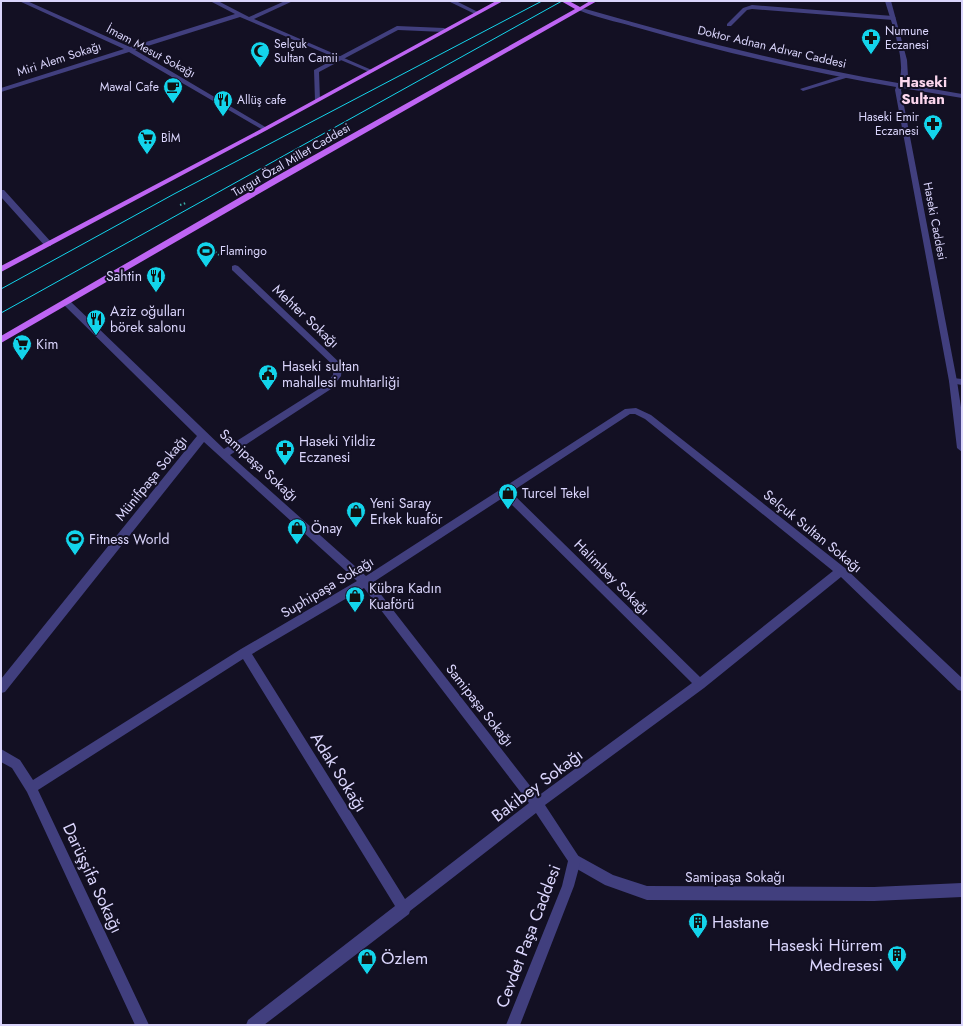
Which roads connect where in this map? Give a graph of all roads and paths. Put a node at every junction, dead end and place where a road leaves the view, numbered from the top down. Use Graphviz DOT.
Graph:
graph roads {
  1 [pos="22,1"];
  2 [pos="213,1"];
  3 [pos="290,1"];
  4 [pos="451,1"];
  5 [pos="500,1"];
  6 [pos="564,1"];
  7 [pos="594,1"];
  8 [pos="888,1"];
  9 [pos="580,9"];
  10 [pos="477,13"];
  11 [pos="240,15"];
  12 [pos="893,18"];
  13 [pos="249,19"];
  14 [pos="729,25"];
  15 [pos="444,30"];
  16 [pos="129,49"];
  17 [pos="340,58"];
  18 [pos="371,71"];
  19 [pos="847,76"];
  20 [pos="899,85"];
  21 [pos="803,89"];
  22 [pos="1,90"];
  23 [pos="962,96"];
  24 [pos="317,100"];
  25 [pos="266,128"];
  26 [pos="1,192"];
  27 [pos="186,203"];
  28 [pos="180,205"];
  29 [pos="48,244"];
  30 [pos="235,268"];
  31 [pos="1,269"];
  32 [pos="67,303"];
  33 [pos="1,340"];
  34 [pos="957,382"];
  35 [pos="636,410"];
  36 [pos="203,436"];
  37 [pos="962,448"];
  38 [pos="224,454"];
  39 [pos="504,491"];
  40 [pos="841,571"];
  41 [pos="365,582"];
  42 [pos="245,652"];
  43 [pos="700,684"];
  44 [pos="962,686"];
  45 [pos="1,688"];
  46 [pos="1,755"];
  47 [pos="31,788"];
  48 [pos="537,804"];
  49 [pos="575,860"];
  50 [pos="962,890"];
  51 [pos="404,909"];
  52 [pos="142,1025"];
  53 [pos="253,1025"];
  54 [pos="514,1025"];
  1 -- 16 [label="street, İmam Mesut Sokağı"];
  2 -- 11 [label="street"];
  3 -- 13 [label="street"];
  4 -- 10 [label="street"];
  5 -- 10 [label="main road"];
  6 -- 9 [label="main road"];
  7 -- 9 [label="main road, Turgut Özal Millet Caddesi"];
  8 -- 12 [label="street, Haseki Caddesi"];
  9 -- 19 [label="street, Doktor Adnan Adıvar Caddesi"];
  9 -- 32 [label="main road, Turgut Özal Millet Caddesi"];
  10 -- 15 [label="main road"];
  11 -- 13 [label="street"];
  11 -- 16 [label="street, Miri Alem Sokağı"];
  12 -- 14 [label="street"];
  12 -- 20 [label="street, Haseki Caddesi"];
  13 -- 17 [label="street"];
  15 -- 17 [label="street"];
  15 -- 18 [label="main road"];
  16 -- 22 [label="street, Miri Alem Sokağı"];
  16 -- 25 [label="street, İmam Mesut Sokağı"];
  17 -- 18 [label="street"];
  17 -- 24 [label="street"];
  18 -- 24 [label="main road"];
  19 -- 20 [label="street, Doktor Adnan Adıvar Caddesi"];
  19 -- 21 [label="street"];
  20 -- 23 [label="street, Doktor Adnan Adıvar Caddesi"];
  20 -- 34 [label="street, Haseki Caddesi"];
  24 -- 25 [label="main road"];
  25 -- 29 [label="main road"];
  26 -- 29 [label="street"];
  27 -- 28 [label="path"];
  29 -- 31 [label="main road"];
  30 -- 38 [label="street, Mehter Sokağı"];
  32 -- 33 [label="main road, Turgut Özal Millet Caddesi"];
  32 -- 36 [label="street, Samipaşa Sokağı"];
  34 -- 37 [label="street, Haseki Caddesi"];
  35 -- 39 [label="street, Suphipaşa Sokağı"];
  35 -- 40 [label="street, Selçuk Sultan Sokağı"];
  36 -- 38 [label="street, Samipaşa Sokağı"];
  36 -- 45 [label="street, Münifpaşa Sokağı"];
  38 -- 41 [label="street, Samipaşa Sokağı"];
  39 -- 41 [label="street, Suphipaşa Sokağı"];
  39 -- 43 [label="street, Halimbey Sokağı"];
  40 -- 43 [label="street, Bakibey Sokağı"];
  40 -- 44 [label="street, Selçuk Sultan Sokağı"];
  41 -- 42 [label="street, Suphipaşa Sokağı"];
  41 -- 48 [label="street, Samipaşa Sokağı"];
  42 -- 47 [label="street, Suphipaşa Sokağı"];
  42 -- 51 [label="street, Adak Sokağı"];
  43 -- 48 [label="street, Bakibey Sokağı"];
  46 -- 47 [label="street, Darüşşifa Sokağı"];
  47 -- 52 [label="street, Darüşşifa Sokağı"];
  48 -- 49 [label="street, Samipaşa Sokağı"];
  48 -- 51 [label="street, Bakibey Sokağı"];
  49 -- 50 [label="street, Samipaşa Sokağı"];
  49 -- 54 [label="street, Cevdet Paşa Caddesi"];
  51 -- 53 [label="street, Bakibey Sokağı"];
}
